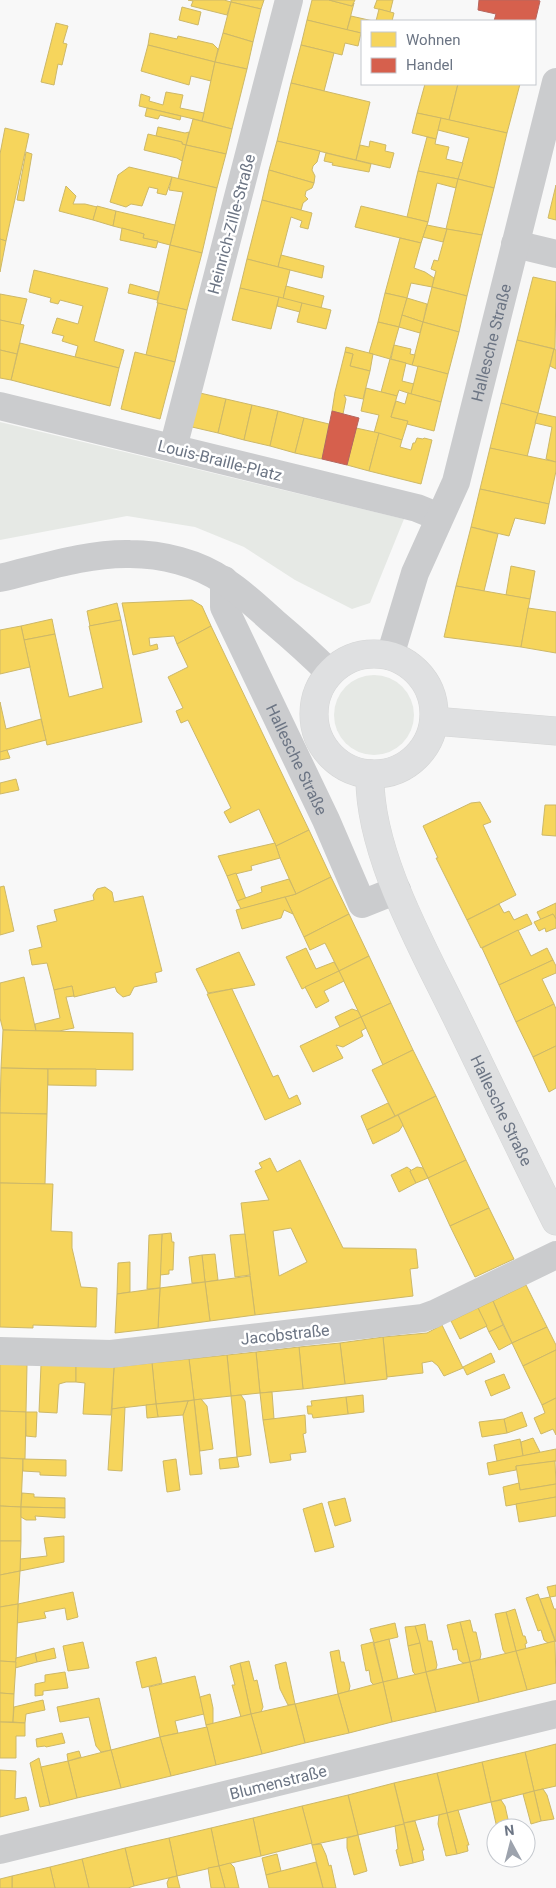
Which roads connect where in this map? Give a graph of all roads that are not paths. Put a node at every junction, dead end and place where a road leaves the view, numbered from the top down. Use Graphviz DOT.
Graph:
graph roads {
  1 [pos="289,0"];
  2 [pos="556,82"];
  3 [pos="515,244"];
  4 [pos="556,254"];
  5 [pos="0,406"];
  6 [pos="173,448"];
  7 [pos="439,517"];
  8 [pos="0,578"];
  9 [pos="224,580"];
  10 [pos="390,656"];
  11 [pos="330,673"];
  12 [pos="434,721"];
  13 [pos="556,731"];
  14 [pos="370,774"];
  15 [pos="397,890"];
  16 [pos="556,1221"];
  17 [pos="556,1255"];
  18 [pos="0,1351"];
  19 [pos="556,1714"];
  20 [pos="0,1850"];
  1 -- 6 [label="street, Heinrich-Zille-Straße"];
  2 -- 3 [label="street, Hallesche Straße"];
  3 -- 4 [label="street"];
  3 -- 7 [label="street, Hallesche Straße"];
  5 -- 6 [label="street, Louis-Braille-Platz"];
  6 -- 7 [label="street, Louis-Braille-Platz"];
  7 -- 10 [label="street, Hallesche Straße"];
  8 -- 9 [label="street"];
  9 -- 11 [label="street"];
  9 -- 15 [label="street, Hallesche Straße"];
  10 -- 11 [label="main road"];
  10 -- 12 [label="main road"];
  11 -- 14 [label="main road"];
  12 -- 13 [label="main road"];
  12 -- 14 [label="main road"];
  14 -- 15 [label="main road, Hallesche Straße"];
  15 -- 16 [label="main road, Hallesche Straße"];
  17 -- 18 [label="street, Jacobstraße"];
  19 -- 20 [label="street, Blumenstraße"];
}
